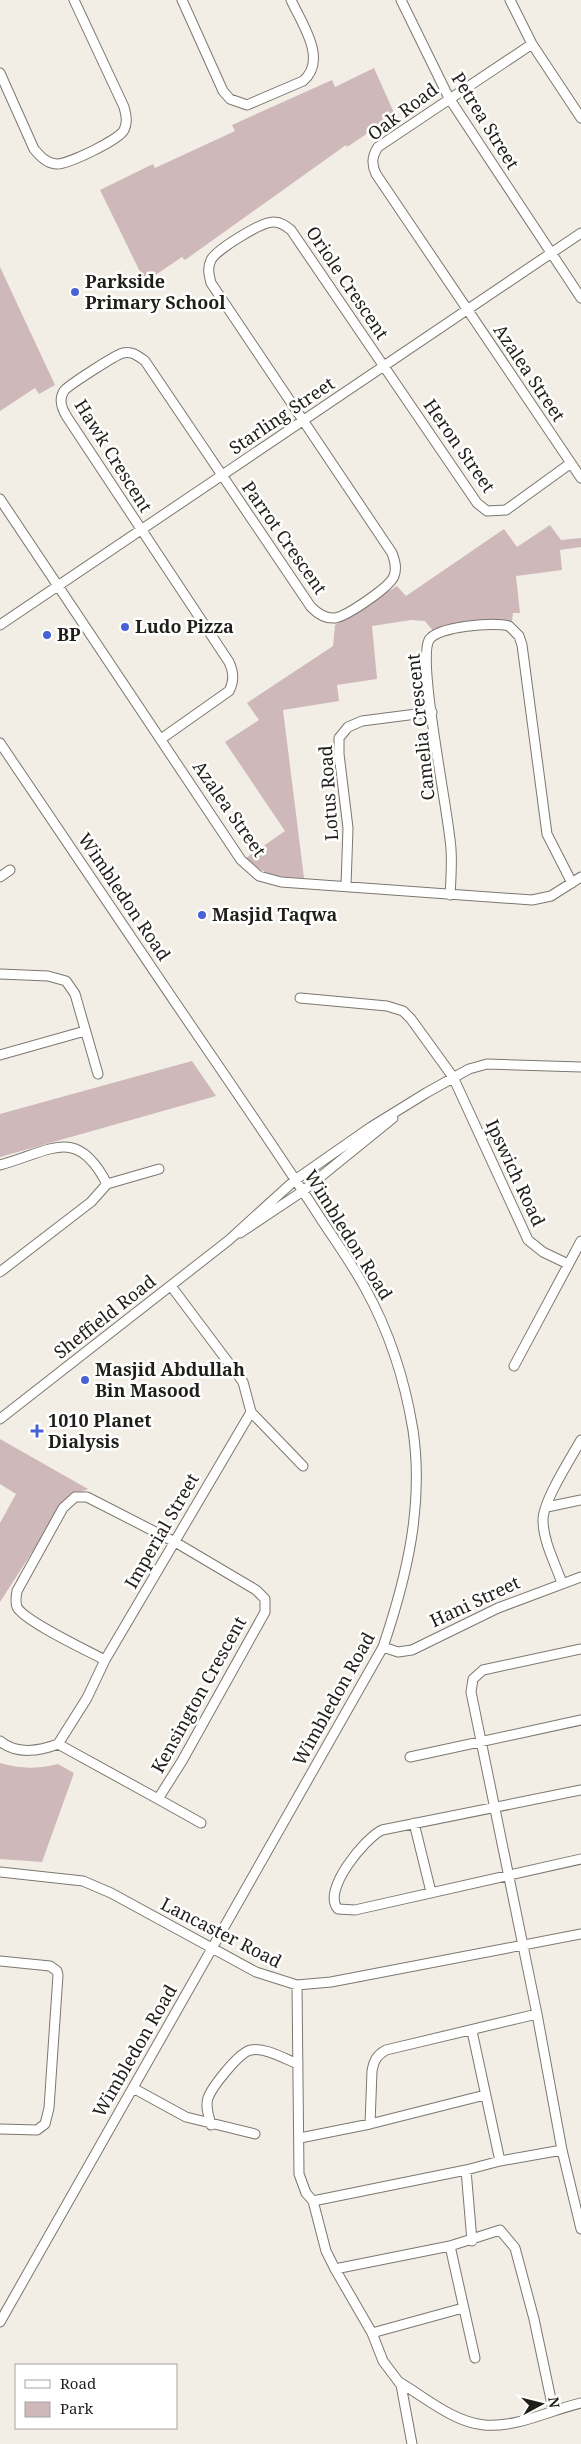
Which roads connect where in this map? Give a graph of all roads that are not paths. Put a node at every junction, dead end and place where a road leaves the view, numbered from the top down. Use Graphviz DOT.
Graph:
graph roads {
  1 [pos="74,0"];
  2 [pos="182,0"];
  3 [pos="291,0"];
  4 [pos="400,0"];
  5 [pos="510,0"];
  6 [pos="532,44"];
  7 [pos="0,73"];
  8 [pos="449,98"];
  9 [pos="581,118"];
  10 [pos="581,233"];
  11 [pos="551,254"];
  12 [pos="581,298"];
  13 [pos="467,311"];
  14 [pos="384,367"];
  15 [pos="303,421"];
  16 [pos="571,463"];
  17 [pos="222,476"];
  18 [pos="581,478"];
  19 [pos="0,499"];
  20 [pos="140,530"];
  21 [pos="57,585"];
  22 [pos="0,625"];
  23 [pos="432,712"];
  24 [pos="161,739"];
  25 [pos="0,743"];
  26 [pos="10,870"];
  27 [pos="0,877"];
  28 [pos="581,878"];
  29 [pos="572,883"];
  30 [pos="346,886"];
  31 [pos="450,895"];
  32 [pos="0,974"];
  33 [pos="300,998"];
  34 [pos="85,1031"];
  35 [pos="0,1055"];
  36 [pos="581,1067"];
  37 [pos="98,1074"];
  38 [pos="453,1077"];
  39 [pos="404,1108"];
  40 [pos="0,1165"];
  41 [pos="159,1169"];
  42 [pos="295,1180"];
  43 [pos="107,1184"];
  44 [pos="303,1191"];
  45 [pos="229,1240"];
  46 [pos="581,1241"];
  47 [pos="568,1264"];
  48 [pos="0,1272"];
  49 [pos="171,1286"];
  50 [pos="514,1366"];
  51 [pos="251,1412"];
  52 [pos="0,1419"];
  53 [pos="581,1440"];
  54 [pos="303,1466"];
  55 [pos="581,1500"];
  56 [pos="547,1507"];
  57 [pos="175,1542"];
  58 [pos="581,1577"];
  59 [pos="562,1583"];
  60 [pos="383,1647"];
  61 [pos="581,1649"];
  62 [pos="105,1660"];
  63 [pos="581,1720"];
  64 [pos="0,1741"];
  65 [pos="480,1741"];
  66 [pos="58,1744"];
  67 [pos="410,1757"];
  68 [pos="581,1790"];
  69 [pos="158,1799"];
  70 [pos="494,1808"];
  71 [pos="201,1823"];
  72 [pos="414,1823"];
  73 [pos="581,1858"];
  74 [pos="0,1872"];
  75 [pos="508,1874"];
  76 [pos="430,1892"];
  77 [pos="581,1934"];
  78 [pos="524,1946"];
  79 [pos="211,1950"];
  80 [pos="0,1961"];
  81 [pos="297,1984"];
  82 [pos="537,2014"];
  83 [pos="472,2031"];
  84 [pos="298,2064"];
  85 [pos="133,2088"];
  86 [pos="485,2095"];
  87 [pos="370,2124"];
  88 [pos="211,2125"];
  89 [pos="0,2129"];
  90 [pos="255,2134"];
  91 [pos="300,2138"];
  92 [pos="562,2150"];
  93 [pos="500,2161"];
  94 [pos="466,2170"];
  95 [pos="313,2201"];
  96 [pos="581,2229"];
  97 [pos="472,2241"];
  98 [pos="450,2246"];
  99 [pos="335,2269"];
  100 [pos="463,2308"];
  101 [pos="0,2322"];
  102 [pos="372,2333"];
  103 [pos="475,2358"];
  104 [pos="399,2382"];
  105 [pos="581,2403"];
  106 [pos="553,2409"];
  107 [pos="412,2444"];
  1 -- 7 [label="street"];
  2 -- 3 [label="street"];
  4 -- 8 [label="street, Petrea Street"];
  5 -- 6 [label="street"];
  6 -- 8 [label="street, Oak Road"];
  6 -- 9 [label="street"];
  8 -- 11 [label="street, Petrea Street"];
  8 -- 13 [label="street, Oak Road"];
  10 -- 11 [label="street, Starling Street"];
  11 -- 12 [label="street, Petrea Street"];
  11 -- 13 [label="street, Starling Street"];
  13 -- 14 [label="street, Starling Street"];
  13 -- 16 [label="street, Azalea Street"];
  14 -- 15 [label="street, Starling Street"];
  14 -- 15 [label="street, Oriole Crescent"];
  14 -- 16 [label="street, Heron Street"];
  15 -- 17 [label="street, Starling Street"];
  15 -- 17 [label="street, Parrot Crescent"];
  16 -- 18 [label="street, Azalea Street"];
  17 -- 20 [label="street, Starling Street"];
  17 -- 20 [label="street, Hawk Crescent"];
  19 -- 21 [label="street"];
  20 -- 21 [label="street, Starling Street"];
  20 -- 24 [label="street"];
  21 -- 22 [label="street, Starling Street"];
  21 -- 24 [label="street, Azalea Street"];
  23 -- 29 [label="street, Camelia Crescent"];
  23 -- 30 [label="street, Lotus Road"];
  23 -- 31 [label="street, Camelia Crescent"];
  24 -- 30 [label="street, Azalea Street"];
  25 -- 42 [label="street, Wimbledon Road"];
  26 -- 27 [label="street"];
  28 -- 29 [label="street, Azalea Street"];
  29 -- 31 [label="street, Azalea Street"];
  30 -- 31 [label="street, Azalea Street"];
  32 -- 34 [label="street"];
  33 -- 38 [label="street, Ipswich Road"];
  34 -- 35 [label="street"];
  34 -- 37 [label="street"];
  36 -- 38 [label="street"];
  38 -- 39 [label="street"];
  38 -- 47 [label="street, Ipswich Road"];
  39 -- 42 [label="street, Sheffield Road"];
  39 -- 44 [label="street, Sheffield Road"];
  40 -- 43 [label="street"];
  41 -- 43 [label="street"];
  42 -- 44 [label="street, Wimbledon Road"];
  42 -- 45 [label="street, Sheffield Road"];
  43 -- 48 [label="street"];
  44 -- 45 [label="street, Sheffield Road"];
  44 -- 60 [label="street, Wimbledon Road"];
  45 -- 49 [label="street, Sheffield Road"];
  46 -- 47 [label="street"];
  47 -- 50 [label="street"];
  49 -- 51 [label="street"];
  49 -- 52 [label="street, Sheffield Road"];
  51 -- 54 [label="street"];
  51 -- 57 [label="street, Imperial Street"];
  53 -- 56 [label="street"];
  55 -- 56 [label="street"];
  56 -- 59 [label="street"];
  57 -- 62 [label="street, Imperial Street"];
  57 -- 62 [label="street, Kensington Crescent"];
  57 -- 69 [label="street, Kensington Crescent"];
  58 -- 59 [label="street, Hani Street"];
  59 -- 60 [label="street, Hani Street"];
  60 -- 79 [label="street, Wimbledon Road"];
  61 -- 65 [label="street"];
  62 -- 66 [label="street, Imperial Street"];
  63 -- 65 [label="street"];
  64 -- 66 [label="street"];
  65 -- 67 [label="street"];
  65 -- 70 [label="street"];
  66 -- 69 [label="street, Kensington Crescent"];
  68 -- 70 [label="street"];
  69 -- 71 [label="street"];
  70 -- 72 [label="street"];
  70 -- 75 [label="street"];
  72 -- 76 [label="street"];
  72 -- 76 [label="street"];
  73 -- 75 [label="street"];
  74 -- 79 [label="street, Lancaster Road"];
  75 -- 76 [label="street"];
  75 -- 78 [label="street"];
  77 -- 78 [label="street, Lancaster Road"];
  78 -- 81 [label="street, Lancaster Road"];
  78 -- 82 [label="street"];
  79 -- 81 [label="street, Lancaster Road"];
  79 -- 85 [label="street, Wimbledon Road"];
  80 -- 89 [label="street"];
  81 -- 84 [label="street"];
  82 -- 83 [label="street"];
  82 -- 92 [label="street"];
  83 -- 86 [label="street"];
  83 -- 87 [label="street"];
  84 -- 88 [label="street"];
  84 -- 91 [label="street"];
  85 -- 88 [label="street"];
  85 -- 101 [label="street, Wimbledon Road"];
  86 -- 87 [label="street"];
  86 -- 93 [label="street"];
  87 -- 91 [label="street"];
  88 -- 90 [label="street"];
  91 -- 95 [label="street"];
  92 -- 93 [label="street"];
  92 -- 96 [label="street"];
  93 -- 94 [label="street"];
  94 -- 95 [label="street"];
  94 -- 97 [label="street"];
  95 -- 99 [label="street"];
  97 -- 98 [label="street"];
  97 -- 106 [label="street"];
  98 -- 99 [label="street"];
  98 -- 100 [label="street"];
  99 -- 102 [label="street"];
  100 -- 102 [label="street"];
  100 -- 103 [label="street"];
  102 -- 104 [label="street"];
  104 -- 106 [label="street"];
  104 -- 107 [label="street"];
  105 -- 106 [label="street"];
}
